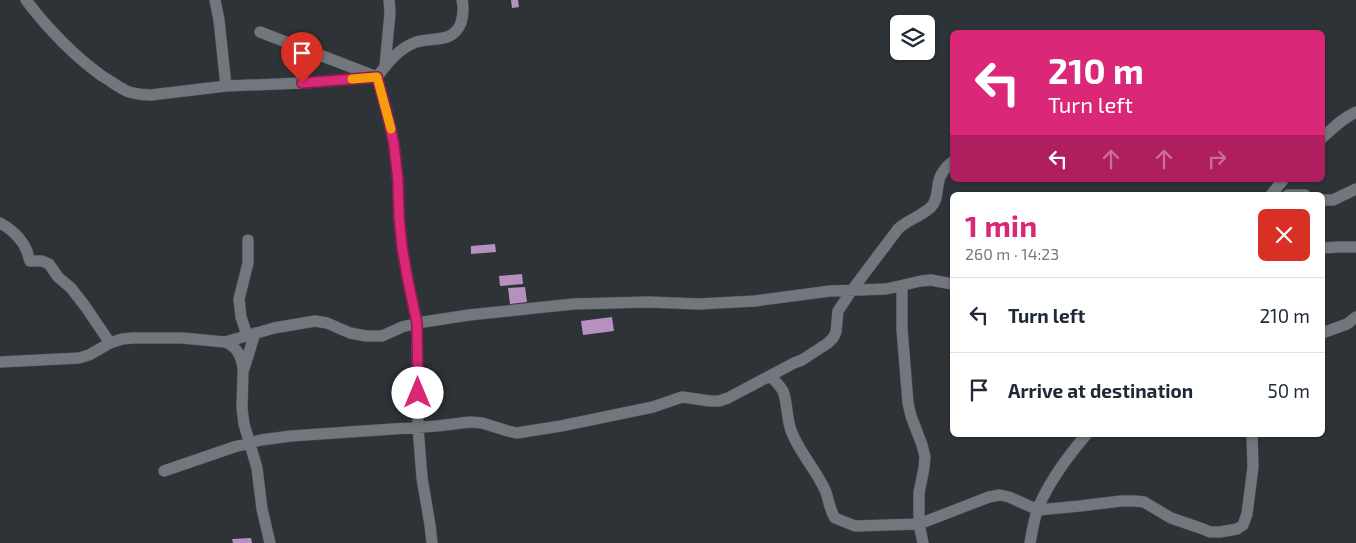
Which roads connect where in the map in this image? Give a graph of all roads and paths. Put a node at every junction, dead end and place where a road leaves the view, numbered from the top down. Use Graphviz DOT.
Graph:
graph roads {
  1 [pos="26,0"];
  2 [pos="215,0"];
  3 [pos="389,0"];
  4 [pos="462,0"];
  5 [pos="260,32"];
  6 [pos="385,67"];
  7 [pos="377,77"];
  8 [pos="226,86"];
  9 [pos="1356,112"];
  10 [pos="1325,135"];
  11 [pos="950,164"];
  12 [pos="1281,182"];
  13 [pos="1356,189"];
  14 [pos="1273,192"];
  15 [pos="1325,200"];
  16 [pos="0,222"];
  17 [pos="248,240"];
  18 [pos="1356,247"];
  19 [pos="1325,248"];
  20 [pos="950,284"];
  21 [pos="902,286"];
  22 [pos="852,290"];
  23 [pos="1356,317"];
  24 [pos="417,323"];
  25 [pos="1325,332"];
  26 [pos="251,334"];
  27 [pos="225,342"];
  28 [pos="110,343"];
  29 [pos="0,362"];
  30 [pos="243,372"];
  31 [pos="771,376"];
  32 [pos="418,427"];
  33 [pos="1084,437"];
  34 [pos="1252,437"];
  35 [pos="250,444"];
  36 [pos="164,470"];
  37 [pos="1038,510"];
  38 [pos="920,524"];
  39 [pos="270,543"];
  40 [pos="432,543"];
  41 [pos="923,543"];
  42 [pos="1030,543"];
  1 -- 8 [label="street"];
  2 -- 8 [label="street"];
  3 -- 6 [label="street"];
  4 -- 6 [label="street"];
  5 -- 7 [label="street"];
  6 -- 7 [label="street"];
  7 -- 8 [label="street"];
  7 -- 24 [label="street"];
  9 -- 10 [label="street"];
  11 -- 22 [label="street"];
  12 -- 14 [label="street"];
  13 -- 15 [label="street"];
  16 -- 28 [label="street"];
  17 -- 26 [label="street"];
  18 -- 19 [label="street"];
  20 -- 21 [label="street"];
  21 -- 22 [label="street"];
  21 -- 38 [label="street"];
  22 -- 24 [label="street"];
  22 -- 31 [label="street"];
  23 -- 25 [label="street"];
  24 -- 26 [label="street"];
  24 -- 32 [label="street"];
  26 -- 27 [label="street"];
  26 -- 30 [label="street"];
  27 -- 28 [label="street"];
  27 -- 30 [label="street"];
  28 -- 29 [label="street"];
  30 -- 35 [label="street"];
  31 -- 32 [label="street"];
  31 -- 38 [label="street"];
  32 -- 35 [label="street"];
  32 -- 40 [label="street"];
  33 -- 37 [label="street"];
  34 -- 37 [label="street"];
  35 -- 36 [label="street"];
  35 -- 39 [label="street"];
  37 -- 38 [label="street"];
  37 -- 42 [label="street"];
  38 -- 41 [label="street"];
}
